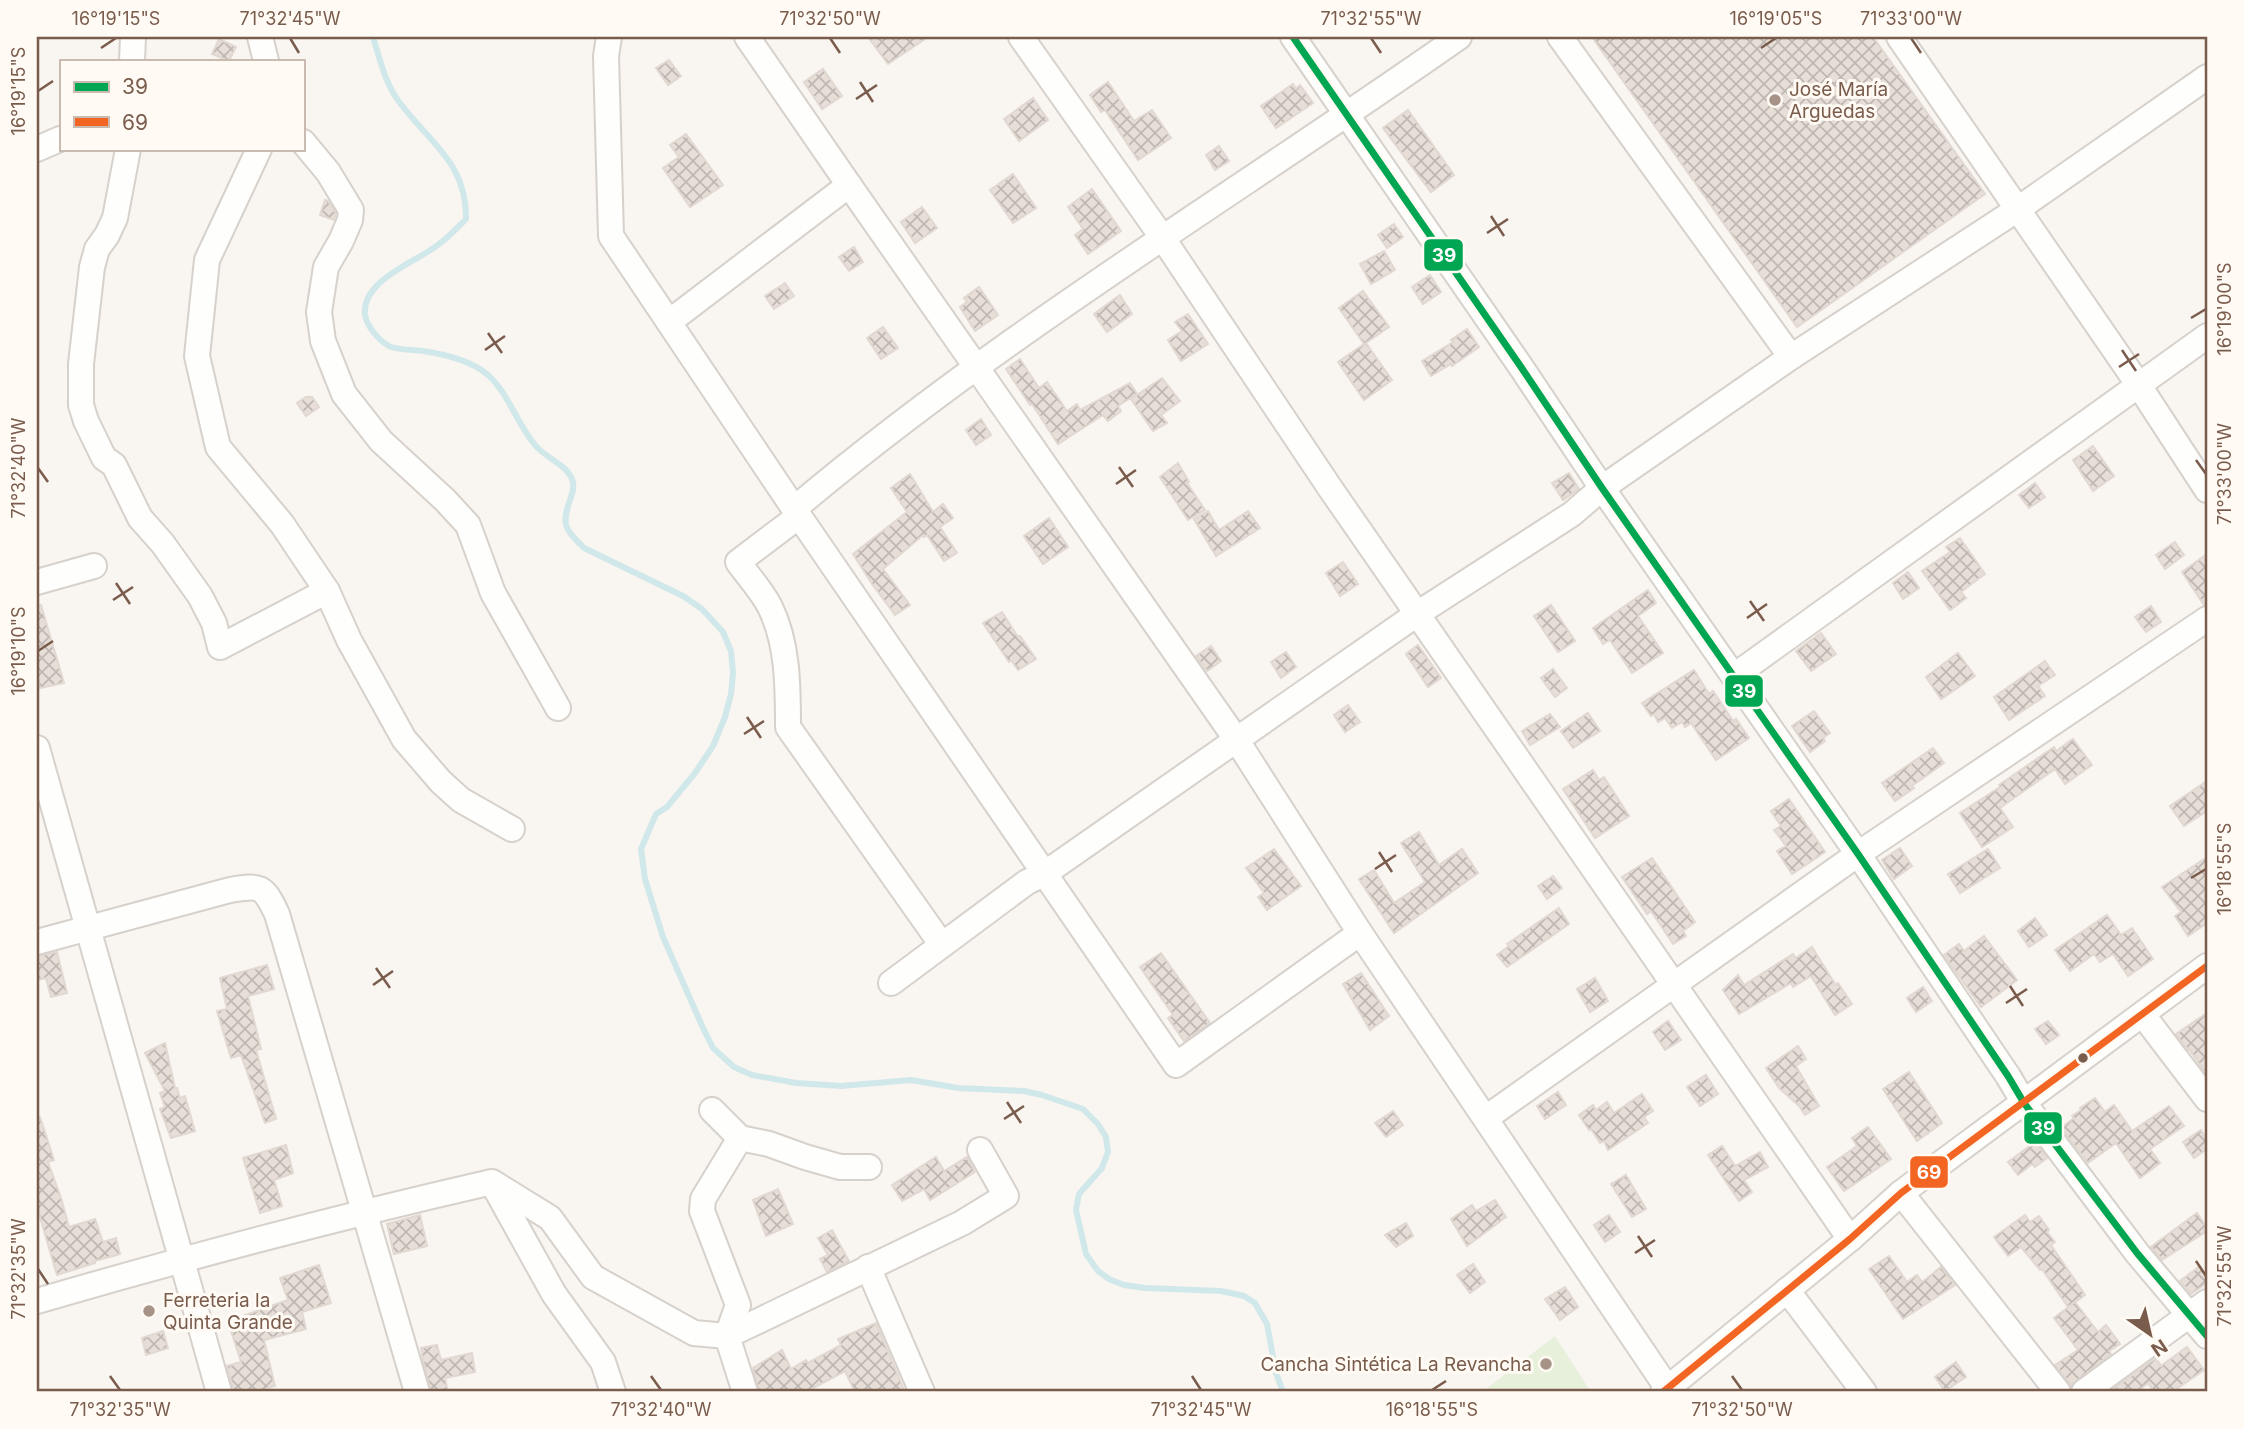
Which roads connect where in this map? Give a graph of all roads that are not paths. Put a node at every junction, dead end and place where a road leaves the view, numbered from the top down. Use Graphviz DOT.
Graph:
graph roads {
  1 [pos="132,37"];
  2 [pos="260,37"];
  3 [pos="608,37"];
  4 [pos="747,37"];
  5 [pos="1021,37"];
  6 [pos="1293,37"];
  7 [pos="1459,37"];
  8 [pos="1560,37"];
  9 [pos="1899,37"];
  10 [pos="132,60"];
  11 [pos="265,60"];
  12 [pos="2207,77"];
  13 [pos="1347,116"];
  14 [pos="60,139"];
  15 [pos="304,143"];
  16 [pos="37,149"];
  17 [pos="128,150"];
  18 [pos="258,150"];
  19 [pos="849,185"];
  20 [pos="2018,209"];
  21 [pos="1162,237"];
  22 [pos="669,322"];
  23 [pos="2207,336"];
  24 [pos="1791,358"];
  25 [pos="976,367"];
  26 [pos="2138,384"];
  27 [pos="1602,488"];
  28 [pos="2207,490"];
  29 [pos="796,512"];
  30 [pos="94,566"];
  31 [pos="37,582"];
  32 [pos="327,591"];
  33 [pos="1417,614"];
  34 [pos="2207,619"];
  35 [pos="1734,676"];
  36 [pos="558,708"];
  37 [pos="1236,739"];
  38 [pos="37,748"];
  39 [pos="512,829"];
  40 [pos="1858,854"];
  41 [pos="1044,874"];
  42 [pos="87,928"];
  43 [pos="1360,933"];
  44 [pos="37,942"];
  45 [pos="942,945"];
  46 [pos="2207,966"];
  47 [pos="891,983"];
  48 [pos="1674,985"];
  49 [pos="2143,1015"];
  50 [pos="2207,1099"];
  51 [pos="2024,1103"];
  52 [pos="712,1110"];
  53 [pos="1486,1118"];
  54 [pos="740,1138"];
  55 [pos="979,1150"];
  56 [pos="869,1167"];
  57 [pos="492,1182"];
  58 [pos="1901,1193"];
  59 [pos="366,1211"];
  60 [pos="1850,1239"];
  61 [pos="183,1259"];
  62 [pos="868,1267"];
  63 [pos="1787,1290"];
  64 [pos="37,1301"];
  65 [pos="2199,1308"];
  66 [pos="726,1336"];
  67 [pos="2207,1336"];
  68 [pos="1667,1391"];
  69 [pos="219,1392"];
  70 [pos="417,1392"];
  71 [pos="612,1392"];
  72 [pos="745,1392"];
  73 [pos="922,1392"];
  74 [pos="1864,1392"];
  75 [pos="2058,1392"];
  76 [pos="2084,1392"];
  1 -- 10 [label="street"];
  2 -- 11 [label="street"];
  3 -- 22 [label="street"];
  4 -- 19 [label="street"];
  5 -- 21 [label="street"];
  6 -- 13 [label="street"];
  7 -- 13 [label="street"];
  8 -- 24 [label="street"];
  9 -- 20 [label="street"];
  12 -- 20 [label="street"];
  13 -- 21 [label="street"];
  13 -- 27 [label="street"];
  14 -- 16 [label="street"];
  15 -- 36 [label="street"];
  17 -- 32 [label="street"];
  18 -- 32 [label="street"];
  19 -- 22 [label="street"];
  19 -- 25 [label="street"];
  20 -- 24 [label="street"];
  20 -- 26 [label="street"];
  21 -- 25 [label="street"];
  21 -- 33 [label="street"];
  22 -- 29 [label="street"];
  23 -- 26 [label="street"];
  24 -- 27 [label="street"];
  25 -- 29 [label="street"];
  25 -- 37 [label="street"];
  26 -- 28 [label="street"];
  26 -- 35 [label="street"];
  27 -- 33 [label="street"];
  27 -- 35 [label="street"];
  29 -- 41 [label="street"];
  29 -- 45 [label="street"];
  30 -- 31 [label="street"];
  32 -- 39 [label="street"];
  33 -- 37 [label="street"];
  33 -- 48 [label="street"];
  34 -- 40 [label="street"];
  35 -- 40 [label="street"];
  37 -- 41 [label="street"];
  37 -- 43 [label="street"];
  38 -- 42 [label="street"];
  40 -- 48 [label="street"];
  40 -- 51 [label="street"];
  41 -- 43 [label="street"];
  41 -- 45 [label="street"];
  42 -- 44 [label="street"];
  42 -- 59 [label="street"];
  42 -- 61 [label="street"];
  43 -- 53 [label="street"];
  45 -- 47 [label="street"];
  46 -- 49 [label="street"];
  48 -- 53 [label="street"];
  48 -- 60 [label="street"];
  49 -- 50 [label="street"];
  49 -- 51 [label="street"];
  51 -- 58 [label="street"];
  51 -- 65 [label="street"];
  52 -- 54 [label="street"];
  53 -- 68 [label="street"];
  54 -- 56 [label="street"];
  54 -- 66 [label="street"];
  55 -- 62 [label="street"];
  57 -- 59 [label="street"];
  57 -- 66 [label="street"];
  57 -- 71 [label="street"];
  58 -- 60 [label="street"];
  58 -- 75 [label="street"];
  59 -- 61 [label="street"];
  59 -- 70 [label="street"];
  60 -- 63 [label="street"];
  61 -- 64 [label="street"];
  61 -- 69 [label="street"];
  62 -- 66 [label="street"];
  62 -- 73 [label="street"];
  63 -- 68 [label="street"];
  63 -- 74 [label="street"];
  65 -- 67 [label="street"];
  65 -- 76 [label="street"];
  66 -- 72 [label="street"];
}
